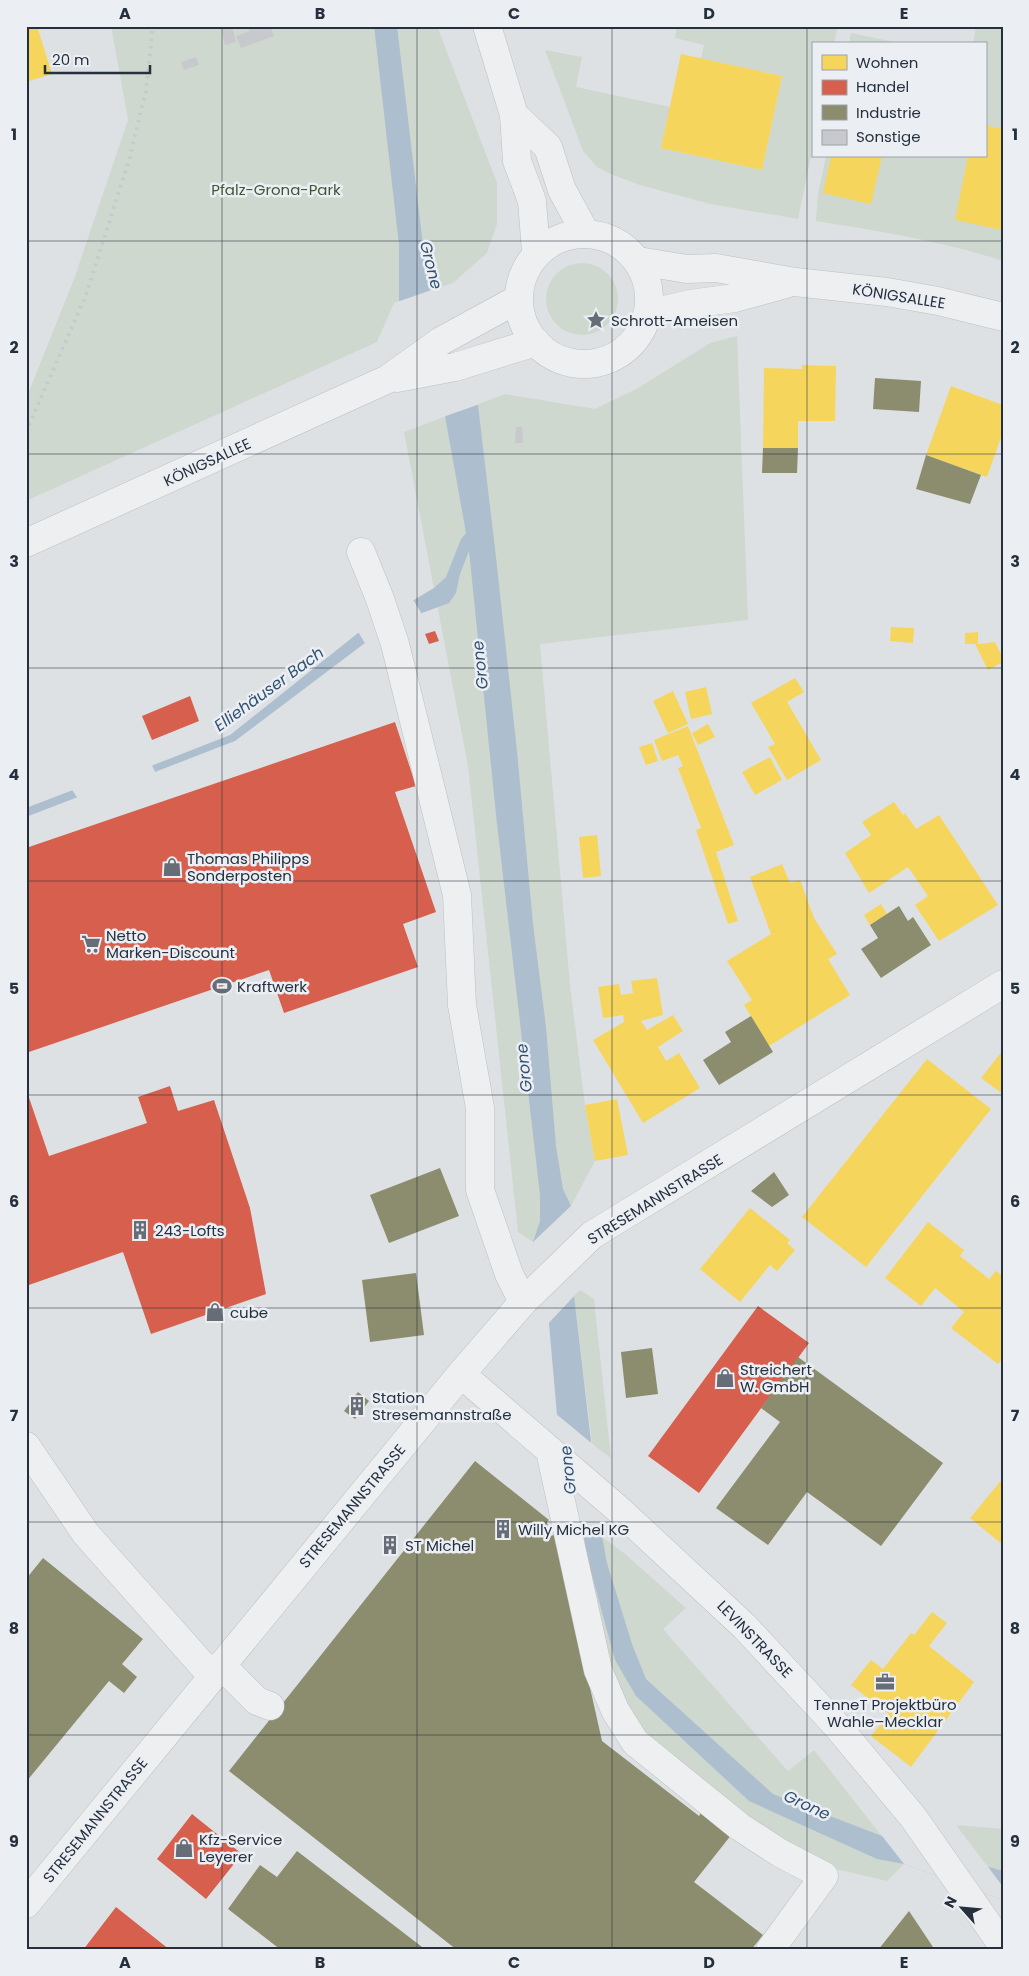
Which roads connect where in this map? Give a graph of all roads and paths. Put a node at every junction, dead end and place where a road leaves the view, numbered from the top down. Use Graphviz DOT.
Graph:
graph roads {
  1 [pos="487,26"];
  2 [pos="514,115"];
  3 [pos="586,234"];
  4 [pos="536,252"];
  5 [pos="638,261"];
  6 [pos="794,282"];
  7 [pos="518,299"];
  8 [pos="647,314"];
  9 [pos="1003,317"];
  10 [pos="536,342"];
  11 [pos="388,380"];
  12 [pos="26,543"];
  13 [pos="361,552"];
  14 [pos="1003,984"];
  15 [pos="531,1295"];
  16 [pos="462,1374"];
  17 [pos="26,1446"];
  18 [pos="556,1456"];
  19 [pos="217,1670"];
  20 [pos="270,1706"];
  21 [pos="26,1904"];
  22 [pos="1003,1946"];
  23 [pos="770,1950"];
  1 -- 2 [label="street"];
  2 -- 3 [label="street"];
  2 -- 4 [label="street"];
  3 -- 4 [label="street"];
  3 -- 5 [label="street"];
  4 -- 7 [label="street"];
  5 -- 6 [label="street, KÖNIGSALLEE"];
  5 -- 8 [label="street"];
  6 -- 8 [label="street, KÖNIGSALLEE"];
  6 -- 9 [label="street, KÖNIGSALLEE"];
  7 -- 10 [label="street"];
  7 -- 11 [label="street, KÖNIGSALLEE"];
  8 -- 10 [label="street"];
  10 -- 11 [label="street, KÖNIGSALLEE"];
  11 -- 12 [label="street, KÖNIGSALLEE"];
  13 -- 15 [label="street"];
  14 -- 15 [label="street, STRESEMANNSTRASSE"];
  15 -- 16 [label="street, STRESEMANNSTRASSE"];
  16 -- 18 [label="street, LEVINSTRASSE"];
  16 -- 19 [label="street, STRESEMANNSTRASSE"];
  17 -- 19 [label="street"];
  18 -- 22 [label="street, LEVINSTRASSE"];
  18 -- 23 [label="street"];
  19 -- 20 [label="street"];
  19 -- 21 [label="street, STRESEMANNSTRASSE"];
}
